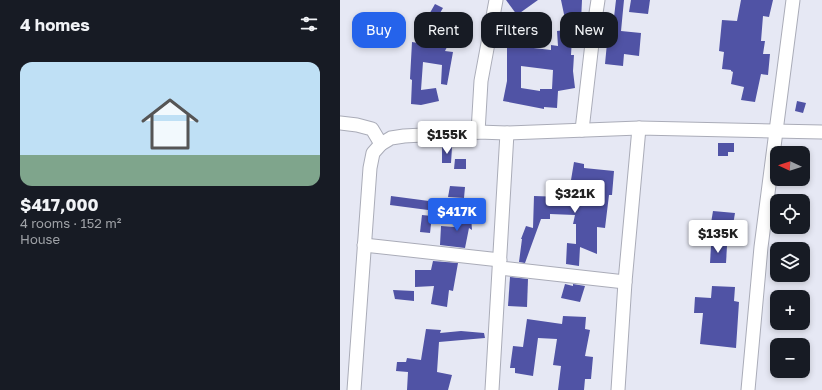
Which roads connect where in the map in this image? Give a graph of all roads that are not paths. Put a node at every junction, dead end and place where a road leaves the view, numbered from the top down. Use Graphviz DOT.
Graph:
graph roads {
  1 [pos="496,0"];
  2 [pos="598,0"];
  3 [pos="793,0"];
  4 [pos="340,123"];
  5 [pos="639,128"];
  6 [pos="582,130"];
  7 [pos="775,131"];
  8 [pos="478,132"];
  9 [pos="507,132"];
  10 [pos="822,132"];
  11 [pos="381,144"];
  12 [pos="364,245"];
  13 [pos="500,264"];
  14 [pos="625,282"];
  15 [pos="354,390"];
  16 [pos="492,390"];
  17 [pos="618,390"];
  18 [pos="748,390"];
  1 -- 8 [label="street"];
  2 -- 6 [label="street"];
  3 -- 7 [label="street"];
  4 -- 11 [label="street"];
  5 -- 6 [label="street"];
  5 -- 7 [label="street"];
  5 -- 14 [label="street"];
  6 -- 9 [label="street"];
  7 -- 10 [label="street"];
  7 -- 18 [label="street"];
  8 -- 9 [label="street"];
  8 -- 11 [label="street"];
  9 -- 13 [label="street"];
  11 -- 12 [label="street"];
  12 -- 13 [label="street"];
  12 -- 15 [label="street"];
  13 -- 14 [label="street"];
  13 -- 16 [label="street"];
  14 -- 17 [label="street"];
}
